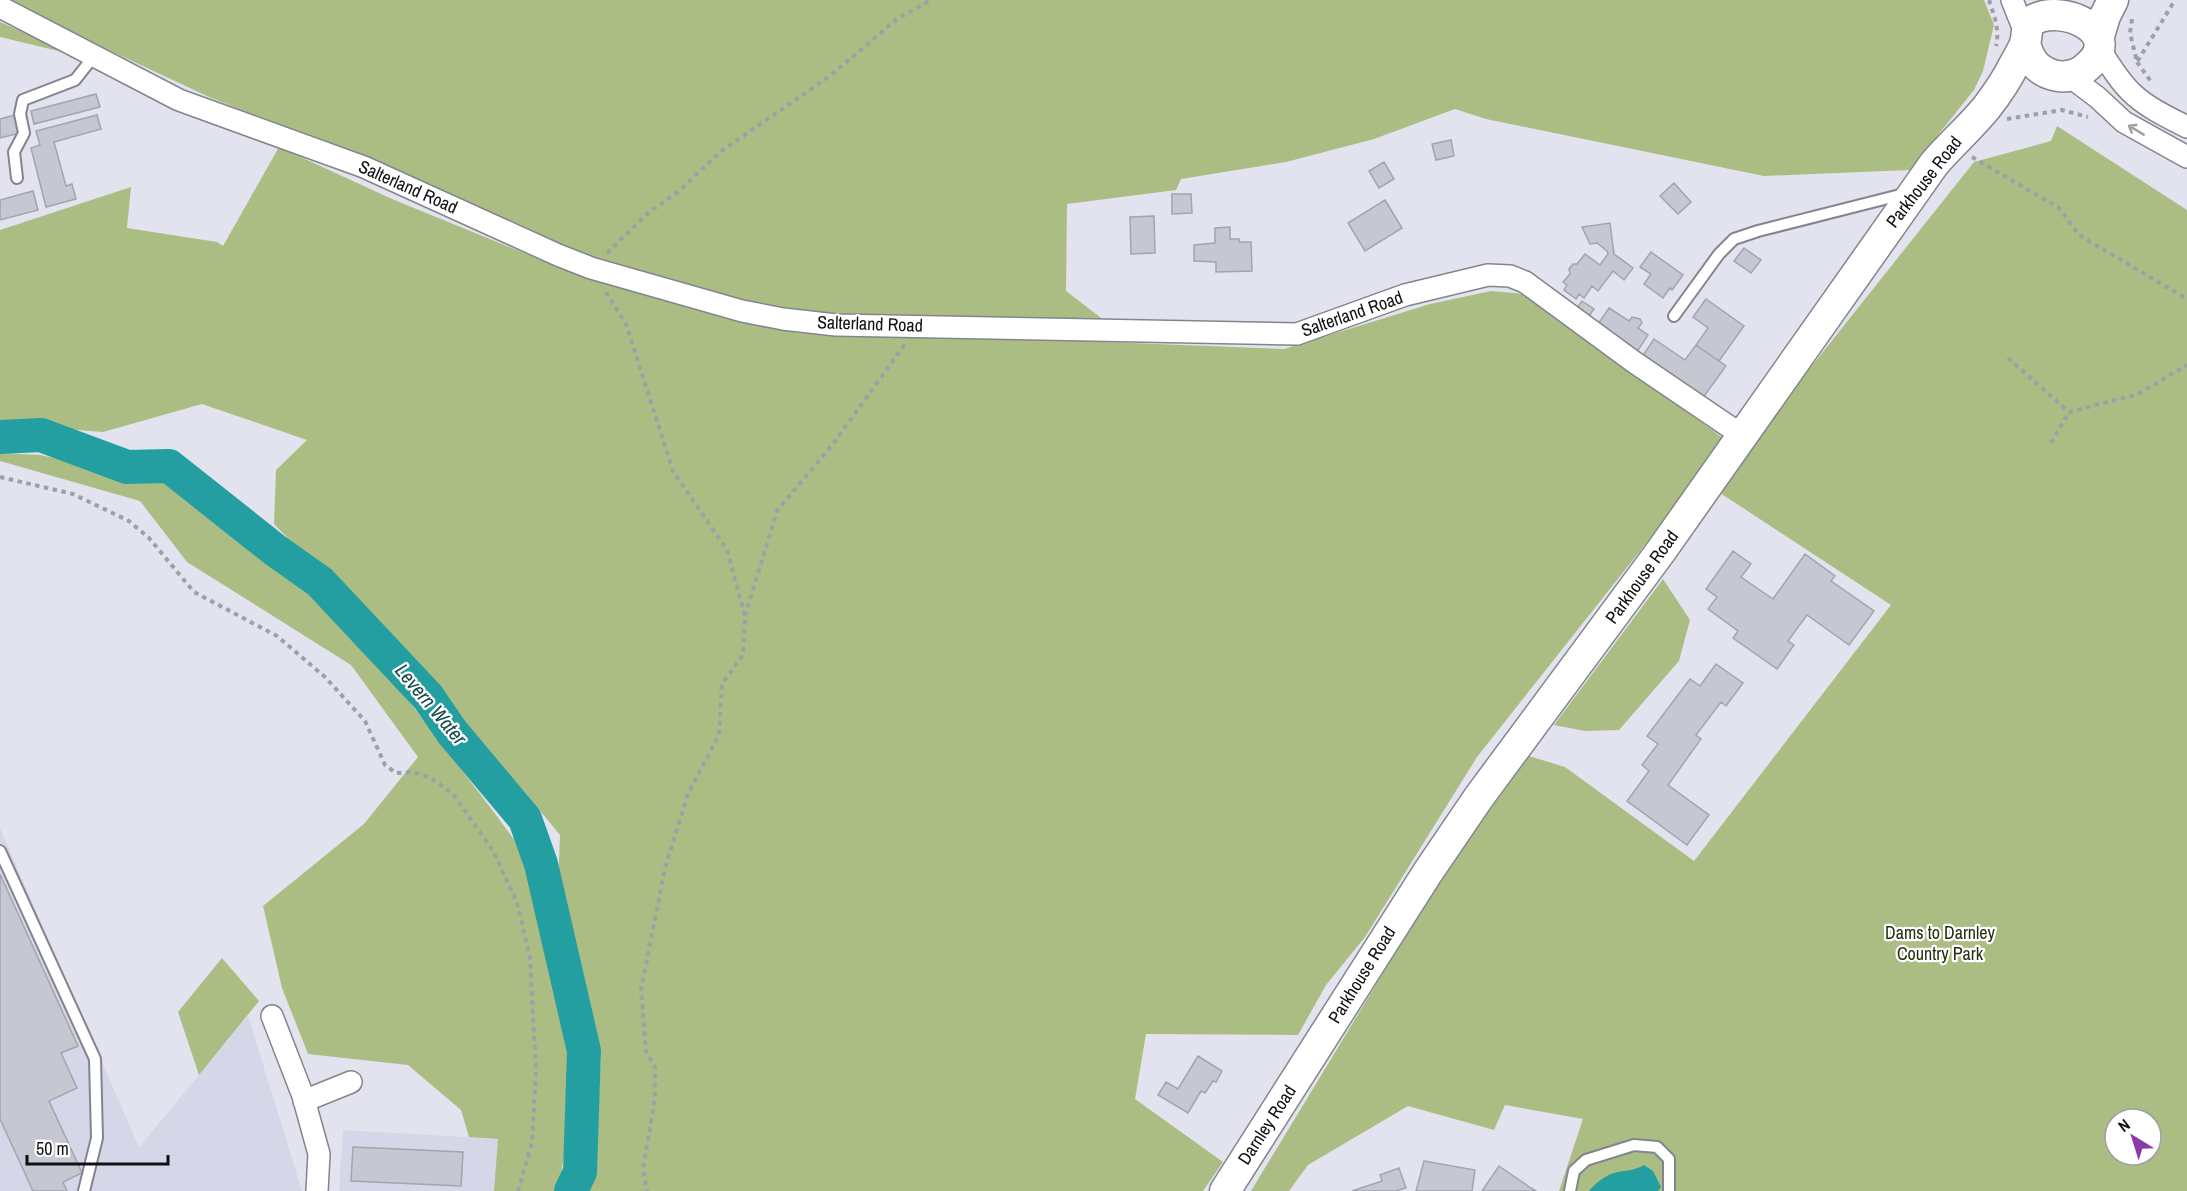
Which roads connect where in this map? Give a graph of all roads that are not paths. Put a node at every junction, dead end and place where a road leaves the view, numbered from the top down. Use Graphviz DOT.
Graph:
graph roads {
  1 [pos="2012,0"];
  2 [pos="2066,2"];
  3 [pos="2123,5"];
  4 [pos="0,7"];
  5 [pos="2025,39"];
  6 [pos="2099,41"];
  7 [pos="94,56"];
  8 [pos="2063,76"];
  9 [pos="1993,114"];
  10 [pos="2187,127"];
  11 [pos="2187,158"];
  12 [pos="16,178"];
  13 [pos="1913,192"];
  14 [pos="1674,316"];
  15 [pos="1743,436"];
  16 [pos="0,850"];
  17 [pos="272,1016"];
  18 [pos="1310,1058"];
  19 [pos="351,1082"];
  20 [pos="304,1101"];
  21 [pos="84,1191"];
  22 [pos="318,1191"];
  23 [pos="1225,1191"];
  24 [pos="1570,1191"];
  25 [pos="1669,1191"];
  1 -- 5 [label="street"];
  2 -- 5 [label="main road, Parkhouse Road"];
  2 -- 6 [label="main road, Parkhouse Road"];
  3 -- 6 [label="main road, Parkhouse Road"];
  4 -- 7 [label="street, Salterland Road"];
  5 -- 8 [label="main road"];
  5 -- 9 [label="main road, Parkhouse Road"];
  6 -- 8 [label="main road, Parkhouse Road"];
  6 -- 10 [label="street"];
  7 -- 12 [label="lane"];
  7 -- 15 [label="street, Salterland Road"];
  8 -- 9 [label="main road, Parkhouse Road"];
  11 -- 8 [label="street, one-way"];
  9 -- 13 [label="main road, Parkhouse Road"];
  13 -- 14 [label="lane"];
  13 -- 15 [label="main road, Parkhouse Road"];
  15 -- 18 [label="main road, Parkhouse Road"];
  16 -- 21 [label="lane"];
  17 -- 20 [label="street"];
  18 -- 23 [label="main road, Darnley Road"];
  19 -- 20 [label="street"];
  20 -- 22 [label="street"];
  24 -- 25 [label="lane"];
}
